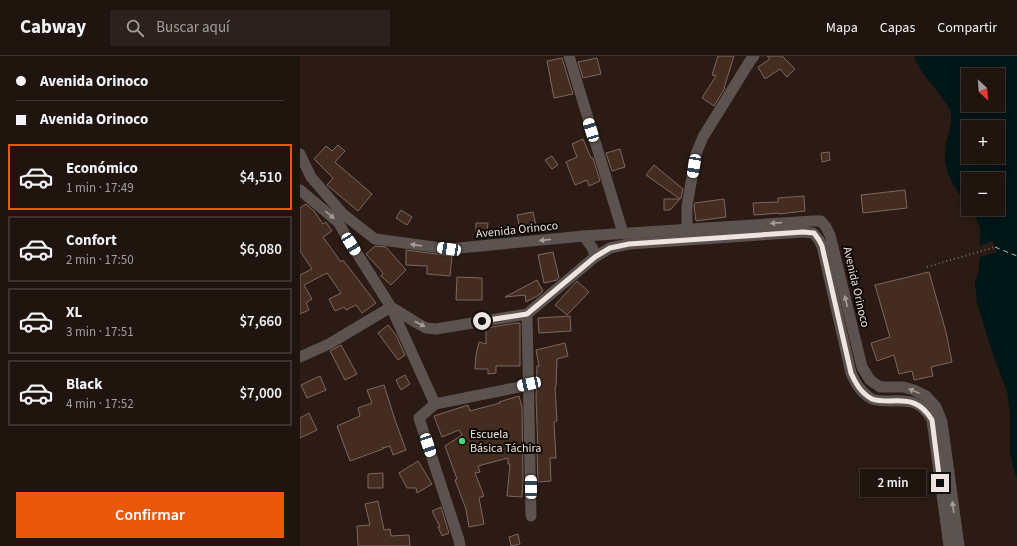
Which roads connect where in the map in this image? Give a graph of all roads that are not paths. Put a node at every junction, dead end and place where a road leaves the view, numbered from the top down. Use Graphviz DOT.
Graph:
graph roads {
  1 [pos="568,56"];
  2 [pos="754,56"];
  3 [pos="300,154"];
  4 [pos="303,197"];
  5 [pos="687,230"];
  6 [pos="623,233"];
  7 [pos="584,236"];
  8 [pos="595,257"];
  9 [pos="391,307"];
  10 [pos="527,314"];
  11 [pos="300,357"];
  12 [pos="529,384"];
  13 [pos="435,404"];
  14 [pos="531,516"];
  15 [pos="460,546"];
  16 [pos="949,546"];
  17 [pos="958,546"];
  1 -- 6 [label="street"];
  2 -- 5 [label="street"];
  7 -- 3 [label="street, Avenida Orinoco, one-way"];
  4 -- 9 [label="street, one-way"];
  5 -- 6 [label="street, Avenida Orinoco"];
  17 -- 5 [label="street, Avenida Orinoco, one-way"];
  6 -- 7 [label="street, Avenida Orinoco"];
  7 -- 8 [label="street"];
  8 -- 10 [label="street, Avenida Orinoco"];
  8 -- 16 [label="street, Avenida Orinoco"];
  9 -- 10 [label="street, one-way"];
  9 -- 11 [label="street"];
  9 -- 13 [label="street"];
  10 -- 12 [label="street"];
  12 -- 13 [label="street"];
  12 -- 14 [label="street"];
  13 -- 15 [label="street"];
}
